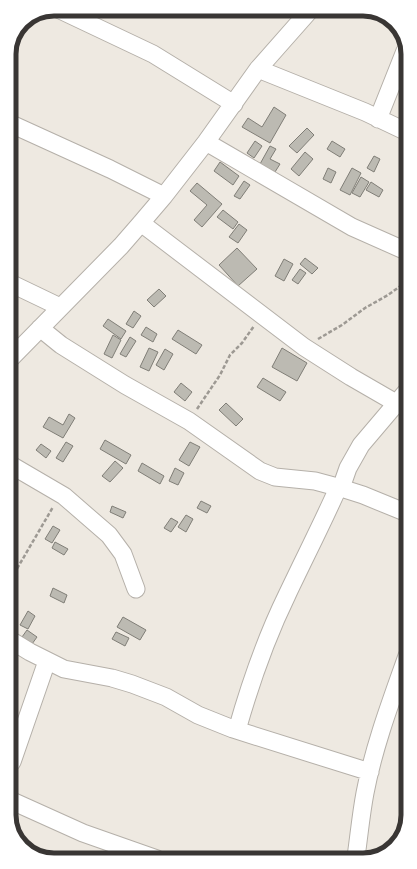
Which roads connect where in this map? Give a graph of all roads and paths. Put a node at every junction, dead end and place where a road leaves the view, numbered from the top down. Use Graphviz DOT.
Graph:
graph roads {
  1 [pos="73,16"];
  2 [pos="305,16"];
  3 [pos="401,61"];
  4 [pos="258,69"];
  5 [pos="234,104"];
  6 [pos="378,119"];
  7 [pos="16,126"];
  8 [pos="401,129"];
  9 [pos="206,142"];
  10 [pos="164,196"];
  11 [pos="141,223"];
  12 [pos="401,249"];
  13 [pos="16,286"];
  14 [pos="401,286"];
  15 [pos="60,307"];
  16 [pos="261,314"];
  17 [pos="40,328"];
  18 [pos="304,347"];
  19 [pos="16,353"];
  20 [pos="401,397"];
  21 [pos="189,421"];
  22 [pos="16,468"];
  23 [pos="340,488"];
  24 [pos="59,494"];
  25 [pos="401,510"];
  26 [pos="16,571"];
  27 [pos="136,589"];
  28 [pos="16,643"];
  29 [pos="48,661"];
  30 [pos="401,672"];
  31 [pos="237,730"];
  32 [pos="16,751"];
  33 [pos="370,772"];
  34 [pos="16,803"];
  35 [pos="140,853"];
  36 [pos="357,853"];
  1 -- 5 [label="street"];
  2 -- 4 [label="street"];
  3 -- 6 [label="street"];
  4 -- 5 [label="street"];
  4 -- 6 [label="street"];
  5 -- 9 [label="street"];
  6 -- 8 [label="street"];
  7 -- 10 [label="street"];
  9 -- 10 [label="street"];
  9 -- 12 [label="street"];
  10 -- 11 [label="street"];
  11 -- 15 [label="street"];
  11 -- 16 [label="street"];
  13 -- 15 [label="street"];
  14 -- 18 [label="path"];
  15 -- 17 [label="street"];
  16 -- 18 [label="street"];
  16 -- 21 [label="path"];
  17 -- 19 [label="street"];
  17 -- 21 [label="street"];
  18 -- 20 [label="street"];
  20 -- 23 [label="street"];
  21 -- 23 [label="street"];
  22 -- 24 [label="street"];
  23 -- 25 [label="street"];
  23 -- 31 [label="street"];
  24 -- 26 [label="path"];
  24 -- 27 [label="street"];
  28 -- 29 [label="street"];
  29 -- 31 [label="street"];
  29 -- 32 [label="street"];
  30 -- 33 [label="street"];
  31 -- 33 [label="street"];
  33 -- 36 [label="street"];
  34 -- 35 [label="street"];
}
